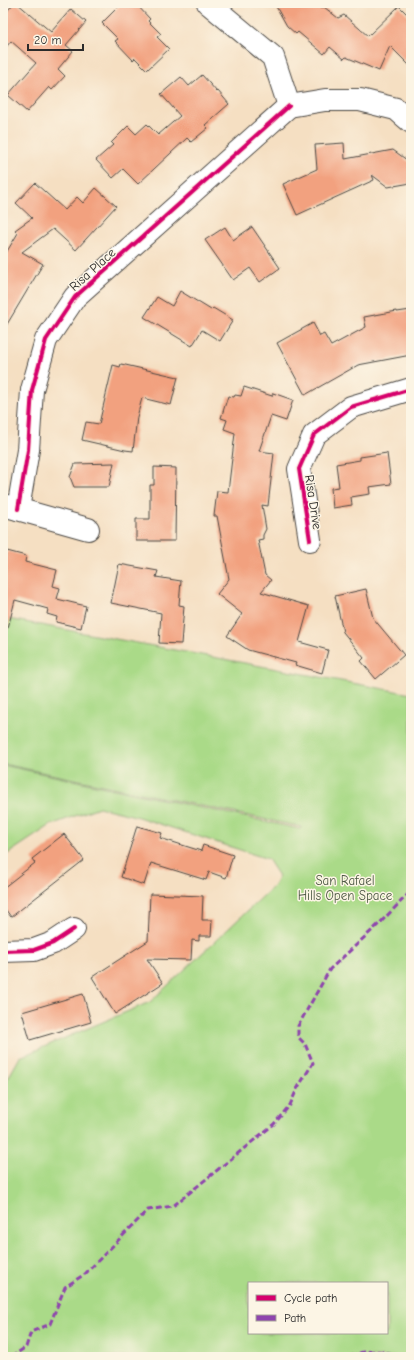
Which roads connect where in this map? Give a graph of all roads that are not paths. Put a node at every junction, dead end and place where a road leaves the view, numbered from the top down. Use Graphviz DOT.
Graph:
graph roads {
  1 [pos="208,3"];
  2 [pos="289,106"];
  3 [pos="411,122"];
  4 [pos="411,389"];
  5 [pos="11,507"];
  6 [pos="88,529"];
  7 [pos="310,540"];
  8 [pos="74,929"];
  9 [pos="3,951"];
  1 -- 2 [label="street"];
  2 -- 3 [label="street"];
  2 -- 5 [label="street, Risa Place"];
  4 -- 7 [label="street, Risa Drive"];
  5 -- 6 [label="street"];
  8 -- 9 [label="street"];
}
